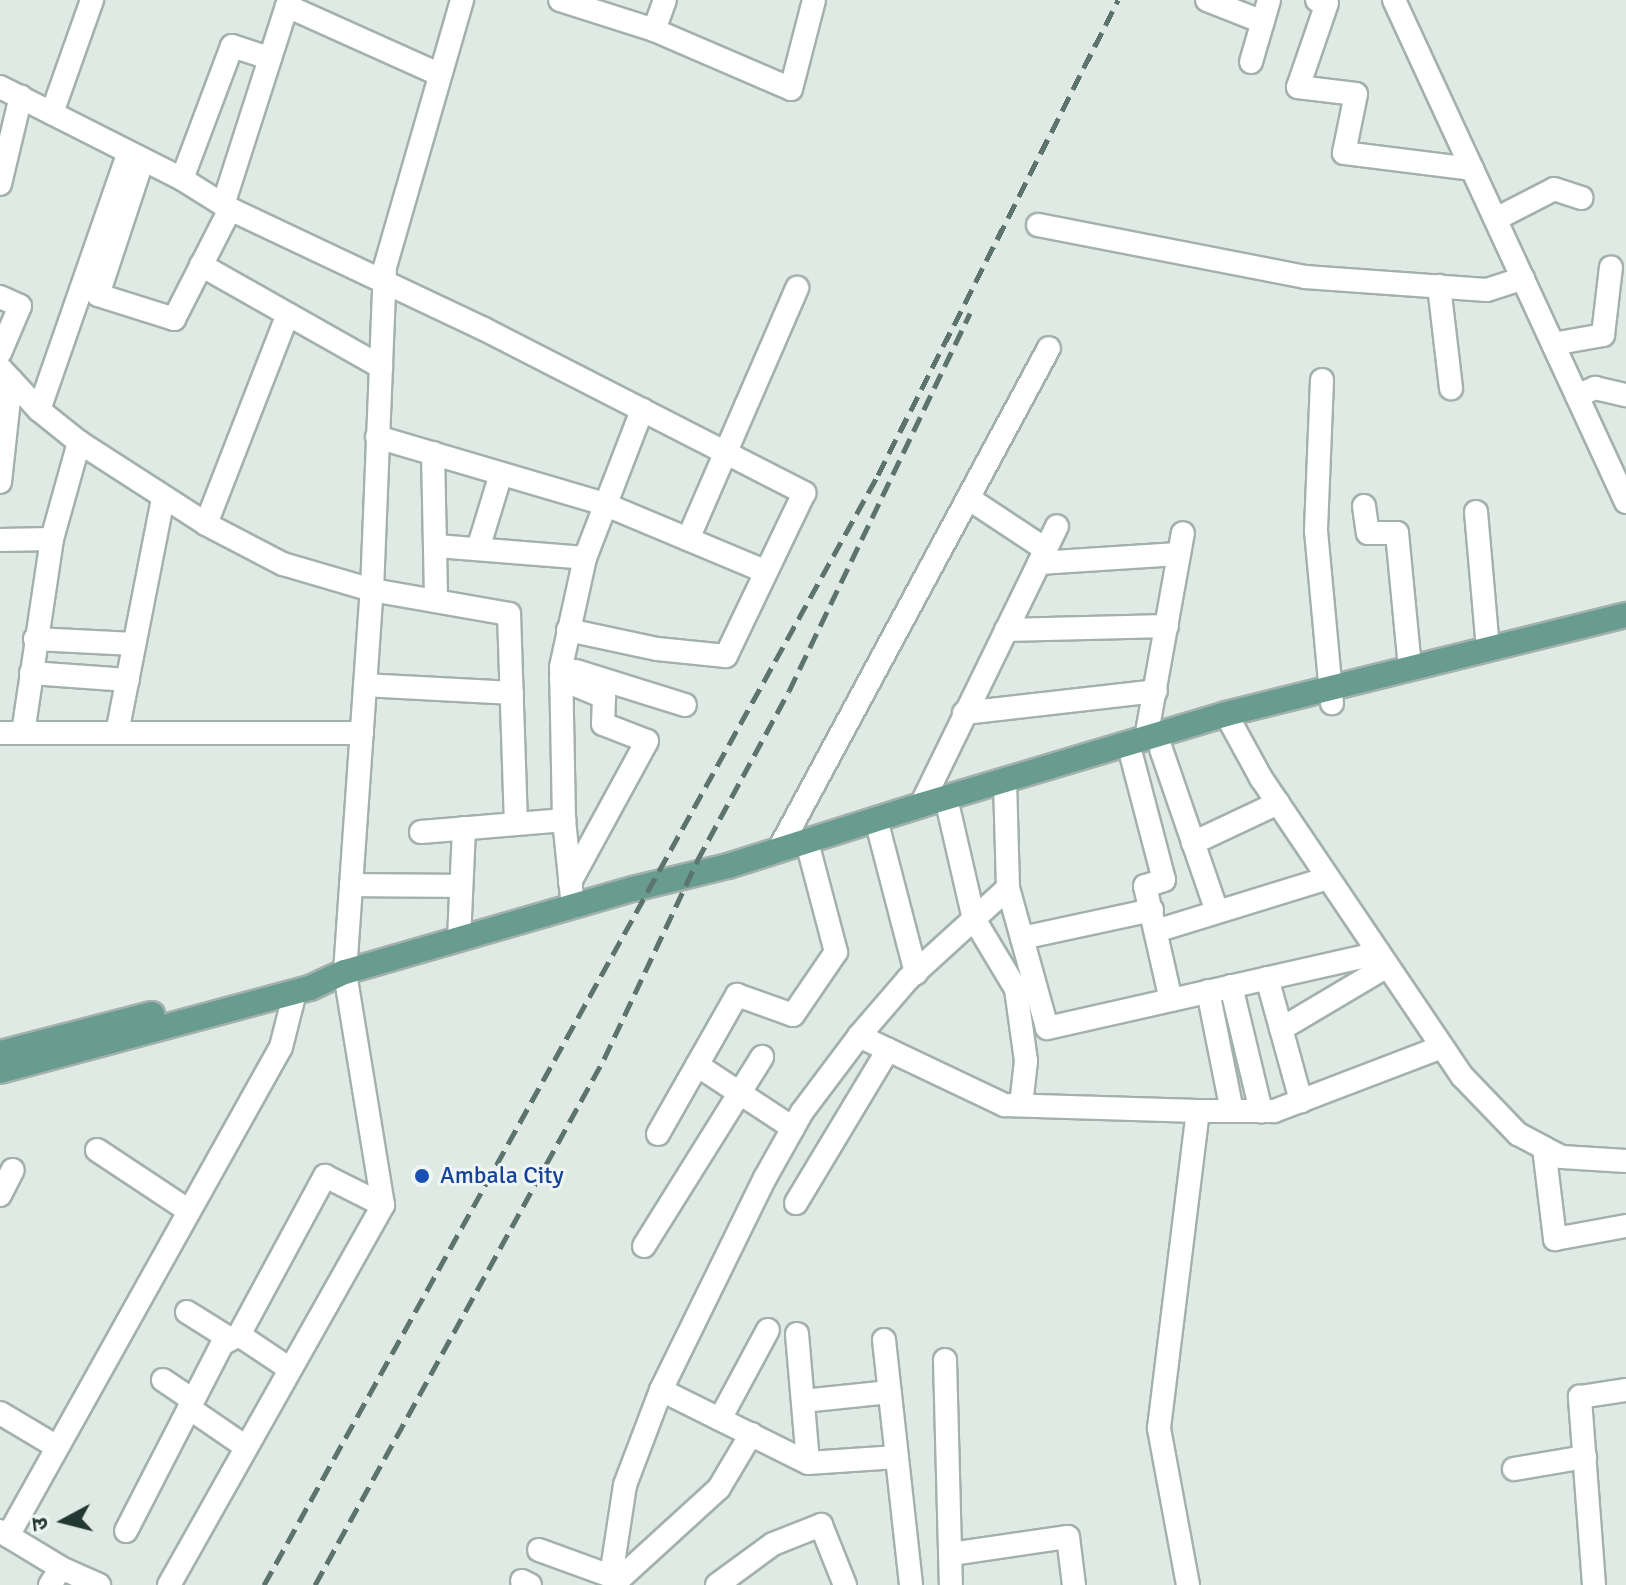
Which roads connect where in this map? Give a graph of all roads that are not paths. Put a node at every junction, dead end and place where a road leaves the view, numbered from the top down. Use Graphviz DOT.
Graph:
graph roads {
  1 [pos="92,0"];
  2 [pos="462,0"];
  3 [pos="560,0"];
  4 [pos="665,0"];
  5 [pos="814,0"];
  6 [pos="1207,0"];
  7 [pos="1317,0"];
  8 [pos="1394,0"];
  9 [pos="1266,11"];
  10 [pos="654,30"];
  11 [pos="270,58"];
  12 [pos="1251,62"];
  13 [pos="438,74"];
  14 [pos="0,87"];
  15 [pos="21,96"];
  16 [pos="52,113"];
  17 [pos="135,158"];
  18 [pos="1472,169"];
  19 [pos="182,179"];
  20 [pos="0,184"];
  21 [pos="1582,198"];
  22 [pos="226,207"];
  23 [pos="1496,219"];
  24 [pos="1038,225"];
  25 [pos="201,265"];
  26 [pos="1611,267"];
  27 [pos="1523,278"];
  28 [pos="385,283"];
  29 [pos="1439,286"];
  30 [pos="797,288"];
  31 [pos="0,297"];
  32 [pos="288,314"];
  33 [pos="1553,344"];
  34 [pos="1049,348"];
  35 [pos="0,353"];
  36 [pos="381,367"];
  37 [pos="6,374"];
  38 [pos="1322,380"];
  39 [pos="1451,388"];
  40 [pos="1626,395"];
  41 [pos="1577,396"];
  42 [pos="39,410"];
  43 [pos="642,410"];
  44 [pos="377,437"];
  45 [pos="2,438"];
  46 [pos="79,442"];
  47 [pos="433,453"];
  48 [pos="726,453"];
  49 [pos="501,474"];
  50 [pos="0,482"];
  51 [pos="163,498"];
  52 [pos="968,498"];
  53 [pos="1626,502"];
  54 [pos="604,504"];
  55 [pos="1364,506"];
  56 [pos="1476,512"];
  57 [pos="206,524"];
  58 [pos="1057,526"];
  59 [pos="52,539"];
  60 [pos="688,539"];
  61 [pos="0,540"];
  62 [pos="437,546"];
  63 [pos="478,549"];
  64 [pos="1042,556"];
  65 [pos="585,558"];
  66 [pos="764,571"];
  67 [pos="372,590"];
  68 [pos="436,601"];
  69 [pos="1626,615"];
  70 [pos="1167,626"];
  71 [pos="568,630"];
  72 [pos="1006,630"];
  73 [pos="1626,631"];
  74 [pos="35,639"];
  75 [pos="134,644"];
  76 [pos="1488,648"];
  77 [pos="1410,668"];
  78 [pos="31,673"];
  79 [pos="561,673"];
  80 [pos="128,680"];
  81 [pos="365,685"];
  82 [pos="1156,691"];
  83 [pos="512,693"];
  84 [pos="1332,695"];
  85 [pos="685,705"];
  86 [pos="964,713"];
  87 [pos="1230,722"];
  88 [pos="0,733"];
  89 [pos="23,733"];
  90 [pos="117,733"];
  91 [pos="362,733"];
  92 [pos="1146,748"];
  93 [pos="1006,787"];
  94 [pos="1278,803"];
  95 [pos="921,805"];
  96 [pos="949,811"];
  97 [pos="564,820"];
  98 [pos="516,824"];
  99 [pos="878,827"];
  100 [pos="464,828"];
  101 [pos="421,832"];
  102 [pos="811,840"];
  103 [pos="1193,843"];
  104 [pos="778,851"];
  105 [pos="1328,878"];
  106 [pos="570,882"];
  107 [pos="351,885"];
  108 [pos="461,886"];
  109 [pos="1008,888"];
  110 [pos="573,907"];
  111 [pos="1217,912"];
  112 [pos="974,919"];
  113 [pos="1154,921"];
  114 [pos="1022,938"];
  115 [pos="459,939"];
  116 [pos="1383,959"];
  117 [pos="345,972"];
  118 [pos="916,973"];
  119 [pos="1267,978"];
  120 [pos="1231,986"];
  121 [pos="1208,991"];
  122 [pos="295,992"];
  123 [pos="1171,1000"];
  124 [pos="1281,1029"];
  125 [pos="859,1036"];
  126 [pos="1442,1047"];
  127 [pos="888,1050"];
  128 [pos="0,1053"];
  129 [pos="762,1057"];
  130 [pos="697,1065"];
  131 [pos="0,1071"];
  132 [pos="740,1093"];
  133 [pos="1301,1101"];
  134 [pos="1021,1105"];
  135 [pos="1198,1111"];
  136 [pos="1232,1111"];
  137 [pos="1261,1111"];
  138 [pos="793,1128"];
  139 [pos="658,1134"];
  140 [pos="1544,1148"];
  141 [pos="97,1150"];
  142 [pos="1626,1161"];
  143 [pos="13,1170"];
  144 [pos="0,1195"];
  145 [pos="796,1203"];
  146 [pos="383,1205"];
  147 [pos="189,1211"];
  148 [pos="1626,1226"];
  149 [pos="644,1246"];
  150 [pos="187,1312"];
  151 [pos="768,1330"];
  152 [pos="797,1334"];
  153 [pos="235,1337"];
  154 [pos="884,1340"];
  155 [pos="945,1360"];
  156 [pos="290,1369"];
  157 [pos="163,1380"];
  158 [pos="661,1390"];
  159 [pos="1626,1390"];
  160 [pos="890,1392"];
  161 [pos="803,1401"];
  162 [pos="191,1404"];
  163 [pos="0,1413"];
  164 [pos="720,1419"];
  165 [pos="751,1434"];
  166 [pos="57,1447"];
  167 [pos="246,1447"];
  168 [pos="897,1457"];
  169 [pos="1585,1457"];
  170 [pos="808,1463"];
  171 [pos="1514,1469"];
  172 [pos="126,1531"];
  173 [pos="4,1533"];
  174 [pos="539,1550"];
  175 [pos="951,1554"];
  176 [pos="56,1576"];
  177 [pos="614,1582"];
  178 [pos="99,1585"];
  179 [pos="169,1585"];
  180 [pos="717,1585"];
  181 [pos="845,1585"];
  182 [pos="911,1585"];
  183 [pos="951,1585"];
  184 [pos="1074,1585"];
  185 [pos="1188,1585"];
  186 [pos="1594,1585"];
  1 -- 16 [label="street"];
  2 -- 13 [label="street"];
  3 -- 10 [label="street"];
  4 -- 10 [label="street"];
  5 -- 10 [label="street"];
  6 -- 9 [label="street"];
  7 -- 18 [label="street"];
  8 -- 18 [label="street"];
  9 -- 12 [label="street"];
  11 -- 13 [label="street"];
  11 -- 19 [label="street"];
  11 -- 22 [label="street"];
  13 -- 28 [label="street"];
  14 -- 15 [label="street"];
  15 -- 16 [label="street"];
  15 -- 20 [label="street"];
  16 -- 17 [label="street"];
  17 -- 19 [label="street"];
  17 -- 25 [label="street"];
  17 -- 42 [label="street"];
  18 -- 23 [label="street"];
  19 -- 22 [label="street"];
  21 -- 23 [label="street"];
  22 -- 25 [label="street"];
  22 -- 28 [label="street"];
  23 -- 27 [label="street"];
  24 -- 29 [label="street"];
  25 -- 32 [label="street"];
  26 -- 33 [label="street"];
  27 -- 29 [label="street"];
  27 -- 33 [label="street"];
  28 -- 36 [label="street"];
  28 -- 43 [label="street"];
  29 -- 39 [label="street"];
  30 -- 48 [label="street"];
  31 -- 35 [label="street"];
  32 -- 36 [label="street"];
  32 -- 57 [label="street"];
  33 -- 41 [label="street"];
  34 -- 52 [label="street"];
  36 -- 44 [label="street"];
  37 -- 42 [label="street"];
  37 -- 45 [label="street"];
  38 -- 84 [label="street"];
  40 -- 41 [label="street"];
  41 -- 53 [label="street"];
  42 -- 46 [label="street"];
  43 -- 48 [label="street"];
  43 -- 54 [label="street"];
  44 -- 47 [label="street"];
  44 -- 67 [label="street"];
  45 -- 50 [label="street"];
  46 -- 51 [label="street"];
  46 -- 59 [label="street"];
  47 -- 49 [label="street"];
  47 -- 62 [label="street"];
  48 -- 60 [label="street"];
  48 -- 66 [label="street"];
  49 -- 54 [label="street"];
  49 -- 63 [label="street"];
  51 -- 57 [label="street"];
  51 -- 75 [label="street"];
  52 -- 64 [label="street"];
  52 -- 104 [label="street"];
  54 -- 60 [label="street"];
  54 -- 65 [label="street"];
  55 -- 77 [label="street"];
  56 -- 76 [label="street"];
  57 -- 67 [label="street"];
  58 -- 64 [label="street"];
  59 -- 61 [label="street"];
  59 -- 74 [label="street"];
  60 -- 66 [label="street"];
  62 -- 63 [label="street"];
  62 -- 68 [label="street"];
  63 -- 65 [label="street"];
  64 -- 70 [label="street"];
  64 -- 72 [label="street"];
  65 -- 71 [label="street"];
  66 -- 71 [label="street"];
  67 -- 68 [label="street"];
  67 -- 81 [label="street"];
  68 -- 83 [label="street"];
  69 -- 76 [label="main road"];
  70 -- 72 [label="street"];
  70 -- 82 [label="street"];
  71 -- 79 [label="street"];
  72 -- 86 [label="street"];
  73 -- 84 [label="main road"];
  74 -- 75 [label="street"];
  74 -- 78 [label="street"];
  75 -- 80 [label="street"];
  76 -- 77 [label="main road"];
  77 -- 84 [label="main road"];
  78 -- 80 [label="street"];
  78 -- 89 [label="street"];
  79 -- 85 [label="street"];
  79 -- 97 [label="street"];
  79 -- 106 [label="street"];
  80 -- 90 [label="street"];
  81 -- 83 [label="street"];
  81 -- 91 [label="street"];
  82 -- 86 [label="street"];
  82 -- 92 [label="street"];
  83 -- 98 [label="street"];
  84 -- 87 [label="main road"];
  86 -- 95 [label="street"];
  87 -- 92 [label="main road"];
  87 -- 94 [label="street"];
  88 -- 89 [label="street"];
  89 -- 90 [label="street"];
  90 -- 91 [label="street"];
  91 -- 107 [label="street"];
  92 -- 93 [label="main road"];
  92 -- 103 [label="street"];
  92 -- 113 [label="street"];
  93 -- 95 [label="main road"];
  93 -- 96 [label="main road"];
  93 -- 109 [label="street"];
  94 -- 103 [label="street"];
  94 -- 105 [label="street"];
  95 -- 102 [label="main road"];
  96 -- 99 [label="main road"];
  96 -- 112 [label="street"];
  97 -- 98 [label="street"];
  97 -- 106 [label="street"];
  98 -- 100 [label="street"];
  99 -- 102 [label="main road"];
  99 -- 118 [label="street"];
  100 -- 101 [label="street"];
  100 -- 108 [label="street"];
  102 -- 104 [label="main road"];
  102 -- 130 [label="street"];
  103 -- 111 [label="street"];
  104 -- 110 [label="main road"];
  105 -- 111 [label="street"];
  105 -- 116 [label="street"];
  106 -- 110 [label="street"];
  107 -- 108 [label="street"];
  107 -- 117 [label="street"];
  108 -- 115 [label="street"];
  109 -- 112 [label="street"];
  109 -- 114 [label="street"];
  110 -- 115 [label="main road"];
  111 -- 113 [label="street"];
  112 -- 118 [label="street"];
  112 -- 134 [label="street"];
  113 -- 114 [label="street"];
  113 -- 123 [label="street"];
  114 -- 123 [label="street"];
  115 -- 117 [label="main road"];
  116 -- 119 [label="street"];
  116 -- 124 [label="street"];
  116 -- 126 [label="street"];
  117 -- 122 [label="main road"];
  117 -- 128 [label="main road"];
  117 -- 146 [label="street"];
  118 -- 125 [label="street"];
  119 -- 120 [label="street"];
  119 -- 124 [label="street"];
  120 -- 121 [label="street"];
  120 -- 137 [label="street"];
  121 -- 123 [label="street"];
  121 -- 136 [label="street"];
  122 -- 131 [label="main road"];
  122 -- 147 [label="street"];
  124 -- 133 [label="street"];
  125 -- 127 [label="street"];
  125 -- 138 [label="street"];
  126 -- 133 [label="street"];
  126 -- 140 [label="street"];
  127 -- 134 [label="street"];
  127 -- 145 [label="street"];
  129 -- 132 [label="street"];
  130 -- 132 [label="street"];
  130 -- 139 [label="street"];
  132 -- 138 [label="street"];
  132 -- 149 [label="street"];
  133 -- 137 [label="street"];
  134 -- 135 [label="street"];
  135 -- 136 [label="street"];
  135 -- 185 [label="street"];
  136 -- 137 [label="street"];
  138 -- 158 [label="street"];
  140 -- 142 [label="street"];
  140 -- 148 [label="street"];
  141 -- 147 [label="street"];
  143 -- 144 [label="street"];
  146 -- 153 [label="street"];
  146 -- 156 [label="street"];
  147 -- 166 [label="street"];
  150 -- 153 [label="street"];
  151 -- 164 [label="street"];
  152 -- 161 [label="street"];
  153 -- 156 [label="street"];
  153 -- 162 [label="street"];
  154 -- 160 [label="street"];
  155 -- 175 [label="street"];
  156 -- 167 [label="street"];
  157 -- 162 [label="street"];
  158 -- 164 [label="street"];
  158 -- 177 [label="street"];
  159 -- 169 [label="street"];
  160 -- 161 [label="street"];
  160 -- 168 [label="street"];
  161 -- 170 [label="street"];
  162 -- 167 [label="street"];
  162 -- 172 [label="street"];
  163 -- 166 [label="street"];
  164 -- 165 [label="street"];
  165 -- 170 [label="street"];
  165 -- 177 [label="street"];
  166 -- 173 [label="street"];
  167 -- 179 [label="street"];
  168 -- 170 [label="street"];
  168 -- 182 [label="street"];
  169 -- 171 [label="street"];
  169 -- 186 [label="street"];
  173 -- 176 [label="street"];
  174 -- 177 [label="street"];
  175 -- 183 [label="street"];
  175 -- 184 [label="street"];
  176 -- 178 [label="street"];
  180 -- 181 [label="street"];
}
